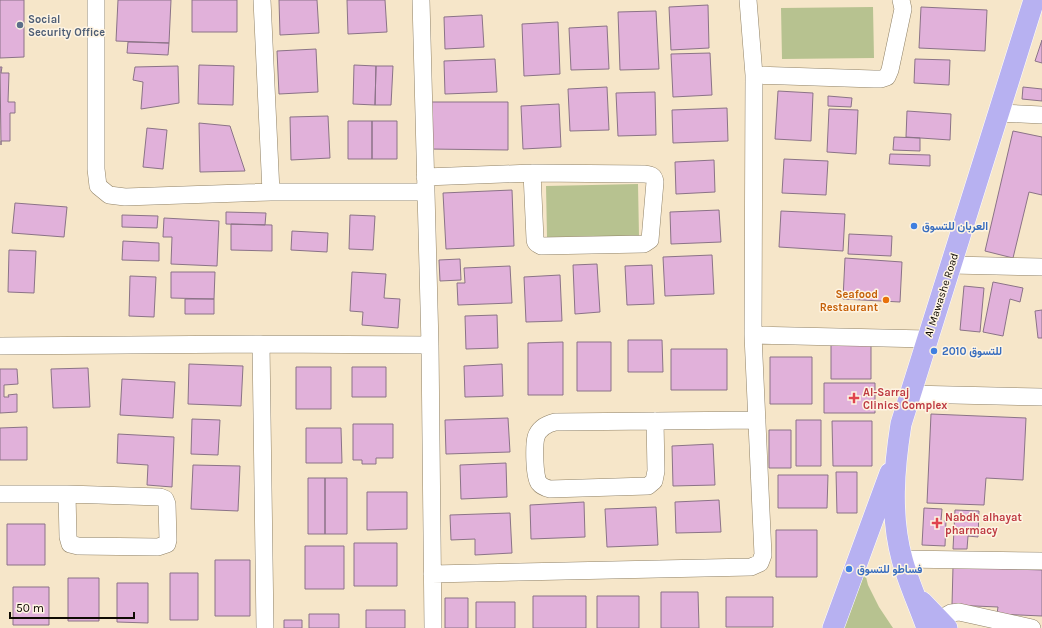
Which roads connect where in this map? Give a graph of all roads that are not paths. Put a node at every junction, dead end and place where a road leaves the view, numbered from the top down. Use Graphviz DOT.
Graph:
graph roads {
  1 [pos="96,0"];
  2 [pos="262,0"];
  3 [pos="421,0"];
  4 [pos="748,0"];
  5 [pos="901,0"];
  6 [pos="1034,0"];
  7 [pos="754,75"];
  8 [pos="998,113"];
  9 [pos="1042,114"];
  10 [pos="532,173"];
  11 [pos="426,184"];
  12 [pos="271,192"];
  13 [pos="950,265"];
  14 [pos="1042,267"];
  15 [pos="753,334"];
  16 [pos="927,339"];
  17 [pos="261,344"];
  18 [pos="430,345"];
  19 [pos="0,346"];
  20 [pos="909,394"];
  21 [pos="1042,397"];
  22 [pos="757,420"];
  23 [pos="656,421"];
  24 [pos="896,459"];
  25 [pos="0,494"];
  26 [pos="67,494"];
  27 [pos="902,559"];
  28 [pos="1042,561"];
  29 [pos="432,574"];
  30 [pos="937,625"];
  31 [pos="265,628"];
  32 [pos="433,628"];
  33 [pos="833,628"];
  34 [pos="1032,628"];
  1 -- 12 [label="street"];
  2 -- 12 [label="street"];
  3 -- 11 [label="street"];
  4 -- 7 [label="street"];
  5 -- 7 [label="street"];
  6 -- 8 [label="main road, Al Mawashe Road"];
  7 -- 15 [label="street"];
  8 -- 9 [label="street"];
  8 -- 13 [label="main road, Al Mawashe Road"];
  10 -- 10 [label="street"];
  10 -- 11 [label="street"];
  11 -- 12 [label="street"];
  11 -- 18 [label="street"];
  13 -- 14 [label="street"];
  13 -- 16 [label="main road, Al Mawashe Road"];
  15 -- 16 [label="street"];
  15 -- 22 [label="street"];
  16 -- 20 [label="main road, Al Mawashe Road"];
  17 -- 18 [label="street"];
  17 -- 19 [label="street"];
  17 -- 31 [label="street"];
  18 -- 29 [label="street"];
  20 -- 21 [label="street"];
  20 -- 24 [label="main road, Al Mawashe Road"];
  22 -- 23 [label="street"];
  22 -- 29 [label="street"];
  23 -- 23 [label="street"];
  24 -- 27 [label="main road, Al Mawashe Road"];
  24 -- 33 [label="main road"];
  25 -- 26 [label="street"];
  26 -- 26 [label="street"];
  27 -- 28 [label="street"];
  27 -- 30 [label="main road, Al Mawashe Road"];
  29 -- 32 [label="street"];
  30 -- 34 [label="street"];
}
